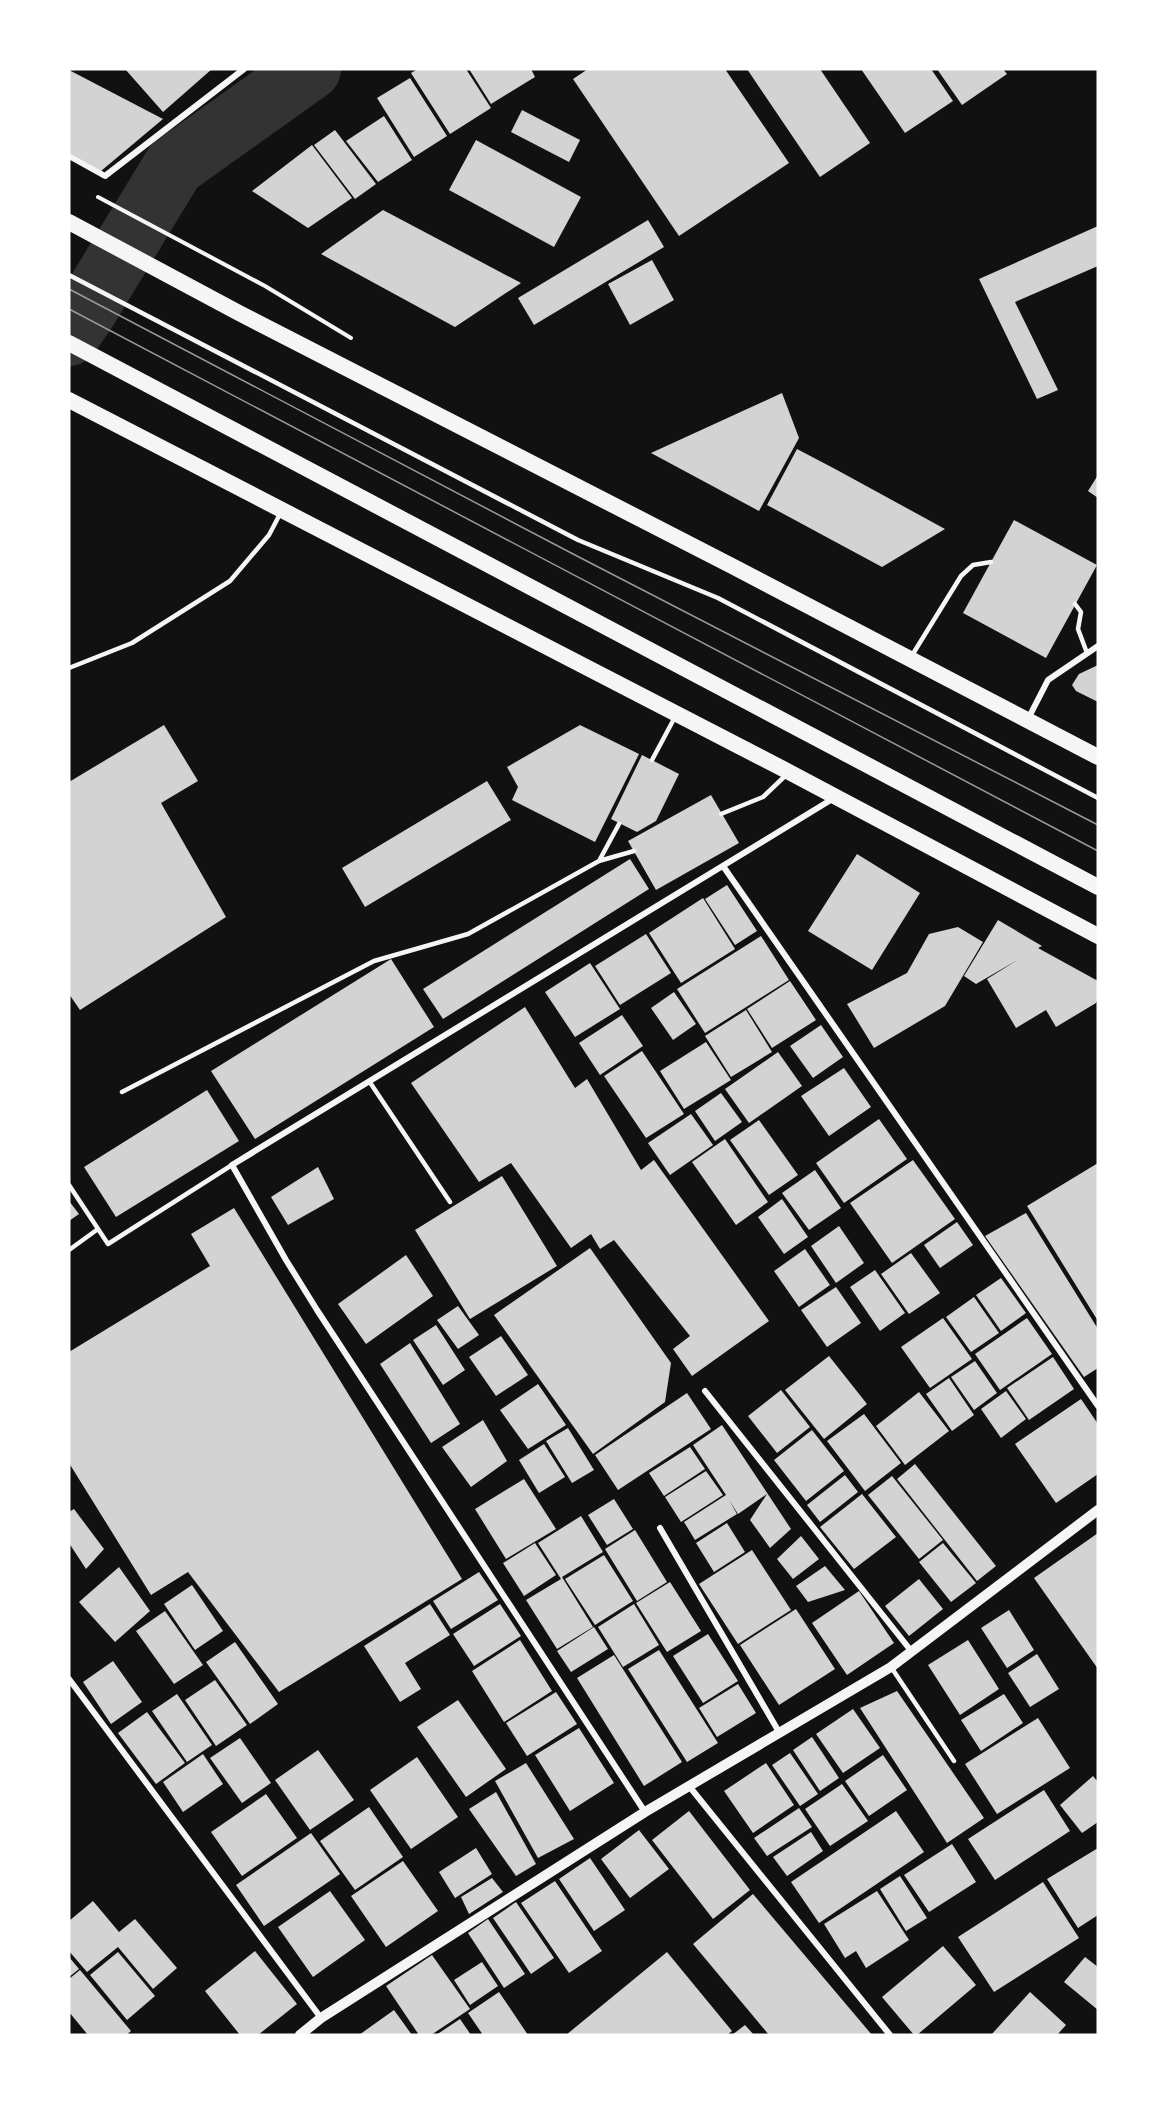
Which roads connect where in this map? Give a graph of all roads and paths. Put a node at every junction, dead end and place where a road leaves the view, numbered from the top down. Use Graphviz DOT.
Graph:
graph roads {
  1 [pos="244,69"];
  2 [pos="69,156"];
  3 [pos="90,193"];
  4 [pos="69,222"];
  5 [pos="164,232"];
  6 [pos="69,274"];
  7 [pos="69,344"];
  8 [pos="74,403"];
  9 [pos="282,511"];
  10 [pos="991,562"];
  11 [pos="1075,604"];
  12 [pos="1098,646"];
  13 [pos="1087,653"];
  14 [pos="910,659"];
  15 [pos="69,668"];
  16 [pos="676,715"];
  17 [pos="1027,721"];
  18 [pos="1098,757"];
  19 [pos="652,760"];
  20 [pos="789,772"];
  21 [pos="836,797"];
  22 [pos="1098,798"];
  23 [pos="721,813"];
  24 [pos="619,824"];
  25 [pos="634,851"];
  26 [pos="599,861"];
  27 [pos="723,866"];
  28 [pos="1098,887"];
  29 [pos="1098,936"];
  30 [pos="369,1081"];
  31 [pos="122,1092"];
  32 [pos="232,1165"];
  33 [pos="69,1185"];
  34 [pos="450,1202"];
  35 [pos="98,1229"];
  36 [pos="69,1250"];
  37 [pos="705,1391"];
  38 [pos="1098,1406"];
  39 [pos="1098,1510"];
  40 [pos="660,1528"];
  41 [pos="912,1652"];
  42 [pos="891,1667"];
  43 [pos="69,1679"];
  44 [pos="779,1732"];
  45 [pos="954,1761"];
  46 [pos="689,1786"];
  47 [pos="645,1812"];
  48 [pos="321,2018"];
  49 [pos="304,2034"];
  50 [pos="890,2035"];
  1 -- 2 [label="street"];
  3 -- 5 [label="path"];
  4 -- 14 [label="highway"];
  6 -- 22 [label="lane"];
  7 -- 28 [label="highway"];
  8 -- 9 [label="highway"];
  9 -- 15 [label="lane"];
  9 -- 16 [label="highway"];
  10 -- 14 [label="lane"];
  11 -- 13 [label="lane"];
  12 -- 13 [label="street"];
  13 -- 17 [label="street"];
  14 -- 17 [label="highway"];
  16 -- 19 [label="lane"];
  16 -- 20 [label="highway"];
  17 -- 18 [label="highway"];
  20 -- 21 [label="highway"];
  20 -- 23 [label="lane"];
  21 -- 27 [label="street"];
  21 -- 29 [label="highway"];
  24 -- 26 [label="lane"];
  25 -- 26 [label="lane"];
  26 -- 31 [label="lane"];
  27 -- 30 [label="street"];
  27 -- 38 [label="street"];
  30 -- 32 [label="street"];
  30 -- 34 [label="lane"];
  32 -- 35 [label="lane"];
  32 -- 47 [label="street"];
  33 -- 35 [label="lane"];
  35 -- 36 [label="lane"];
  37 -- 41 [label="street"];
  39 -- 41 [label="street"];
  40 -- 44 [label="street"];
  41 -- 42 [label="street"];
  42 -- 44 [label="street"];
  42 -- 45 [label="lane"];
  43 -- 48 [label="street"];
  44 -- 46 [label="street"];
  46 -- 47 [label="street"];
  46 -- 50 [label="street"];
  47 -- 48 [label="street"];
  48 -- 49 [label="street"];
}
